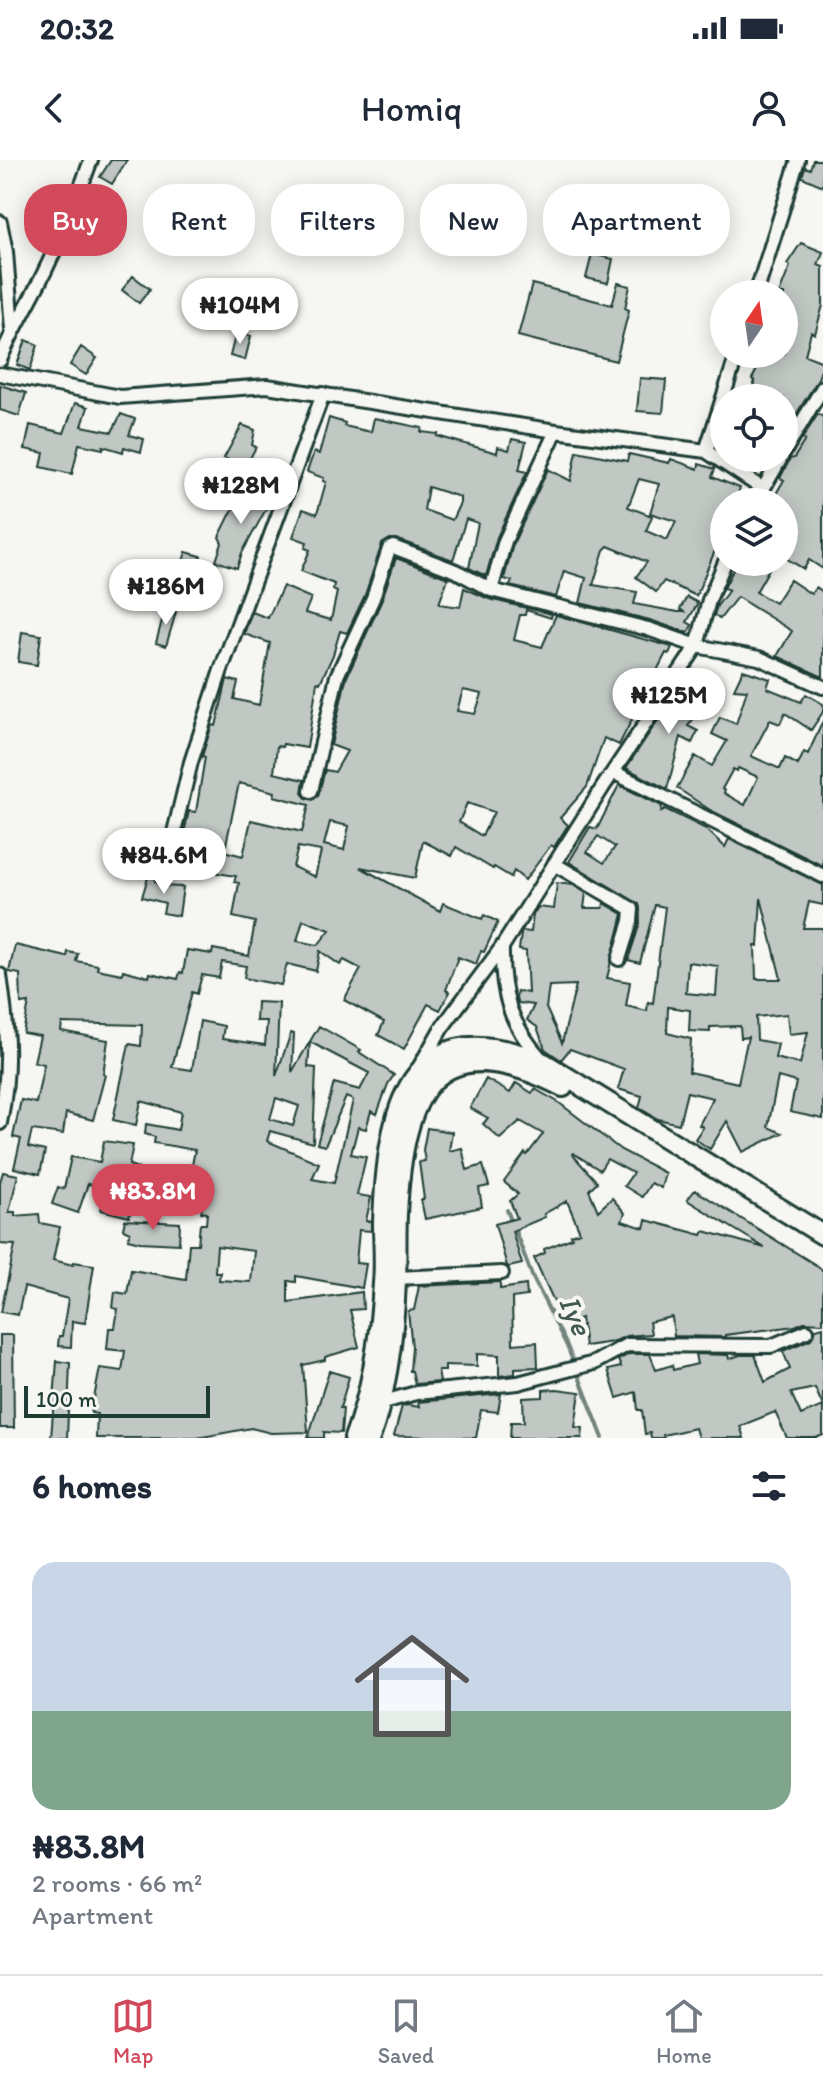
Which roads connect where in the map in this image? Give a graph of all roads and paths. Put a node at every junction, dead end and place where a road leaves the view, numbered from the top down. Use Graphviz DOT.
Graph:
graph roads {
  1 [pos="91,160"];
  2 [pos="798,160"];
  3 [pos="0,222"];
  4 [pos="760,280"];
  5 [pos="12,329"];
  6 [pos="0,360"];
  7 [pos="733,368"];
  8 [pos="0,374"];
  9 [pos="823,387"];
  10 [pos="323,394"];
  11 [pos="798,429"];
  12 [pos="556,431"];
  13 [pos="706,451"];
  14 [pos="762,488"];
  15 [pos="719,576"];
  16 [pos="491,590"];
  17 [pos="697,646"];
  18 [pos="823,687"];
  19 [pos="613,772"];
  20 [pos="311,791"];
  21 [pos="554,864"];
  22 [pos="823,876"];
  23 [pos="163,878"];
  24 [pos="502,947"];
  25 [pos="619,959"];
  26 [pos="0,975"];
  27 [pos="544,1063"];
  28 [pos="415,1076"];
  29 [pos="0,1123"];
  30 [pos="695,1163"];
  31 [pos="823,1235"];
  32 [pos="823,1249"];
  33 [pos="502,1273"];
  34 [pos="396,1278"];
  35 [pos="807,1331"];
  36 [pos="380,1403"];
  37 [pos="354,1438"];
  38 [pos="370,1438"];
  1 -- 5 [label="street"];
  2 -- 4 [label="street"];
  3 -- 5 [label="street"];
  5 -- 6 [label="street"];
  7 -- 13 [label="street"];
  8 -- 10 [label="street"];
  9 -- 11 [label="street"];
  10 -- 12 [label="street"];
  10 -- 23 [label="street"];
  12 -- 13 [label="street"];
  12 -- 16 [label="street"];
  13 -- 14 [label="street"];
  15 -- 17 [label="street"];
  16 -- 17 [label="street"];
  16 -- 20 [label="street"];
  17 -- 18 [label="street"];
  17 -- 19 [label="street"];
  19 -- 21 [label="street"];
  19 -- 22 [label="street"];
  21 -- 24 [label="street"];
  21 -- 25 [label="street"];
  24 -- 27 [label="street"];
  24 -- 28 [label="street"];
  26 -- 29 [label="street"];
  27 -- 28 [label="highway"];
  27 -- 30 [label="highway"];
  28 -- 37 [label="highway"];
  30 -- 31 [label="highway"];
  30 -- 32 [label="highway"];
  30 -- 34 [label="highway"];
  33 -- 34 [label="street"];
  34 -- 36 [label="highway"];
  35 -- 36 [label="street"];
  36 -- 38 [label="highway"];
}
